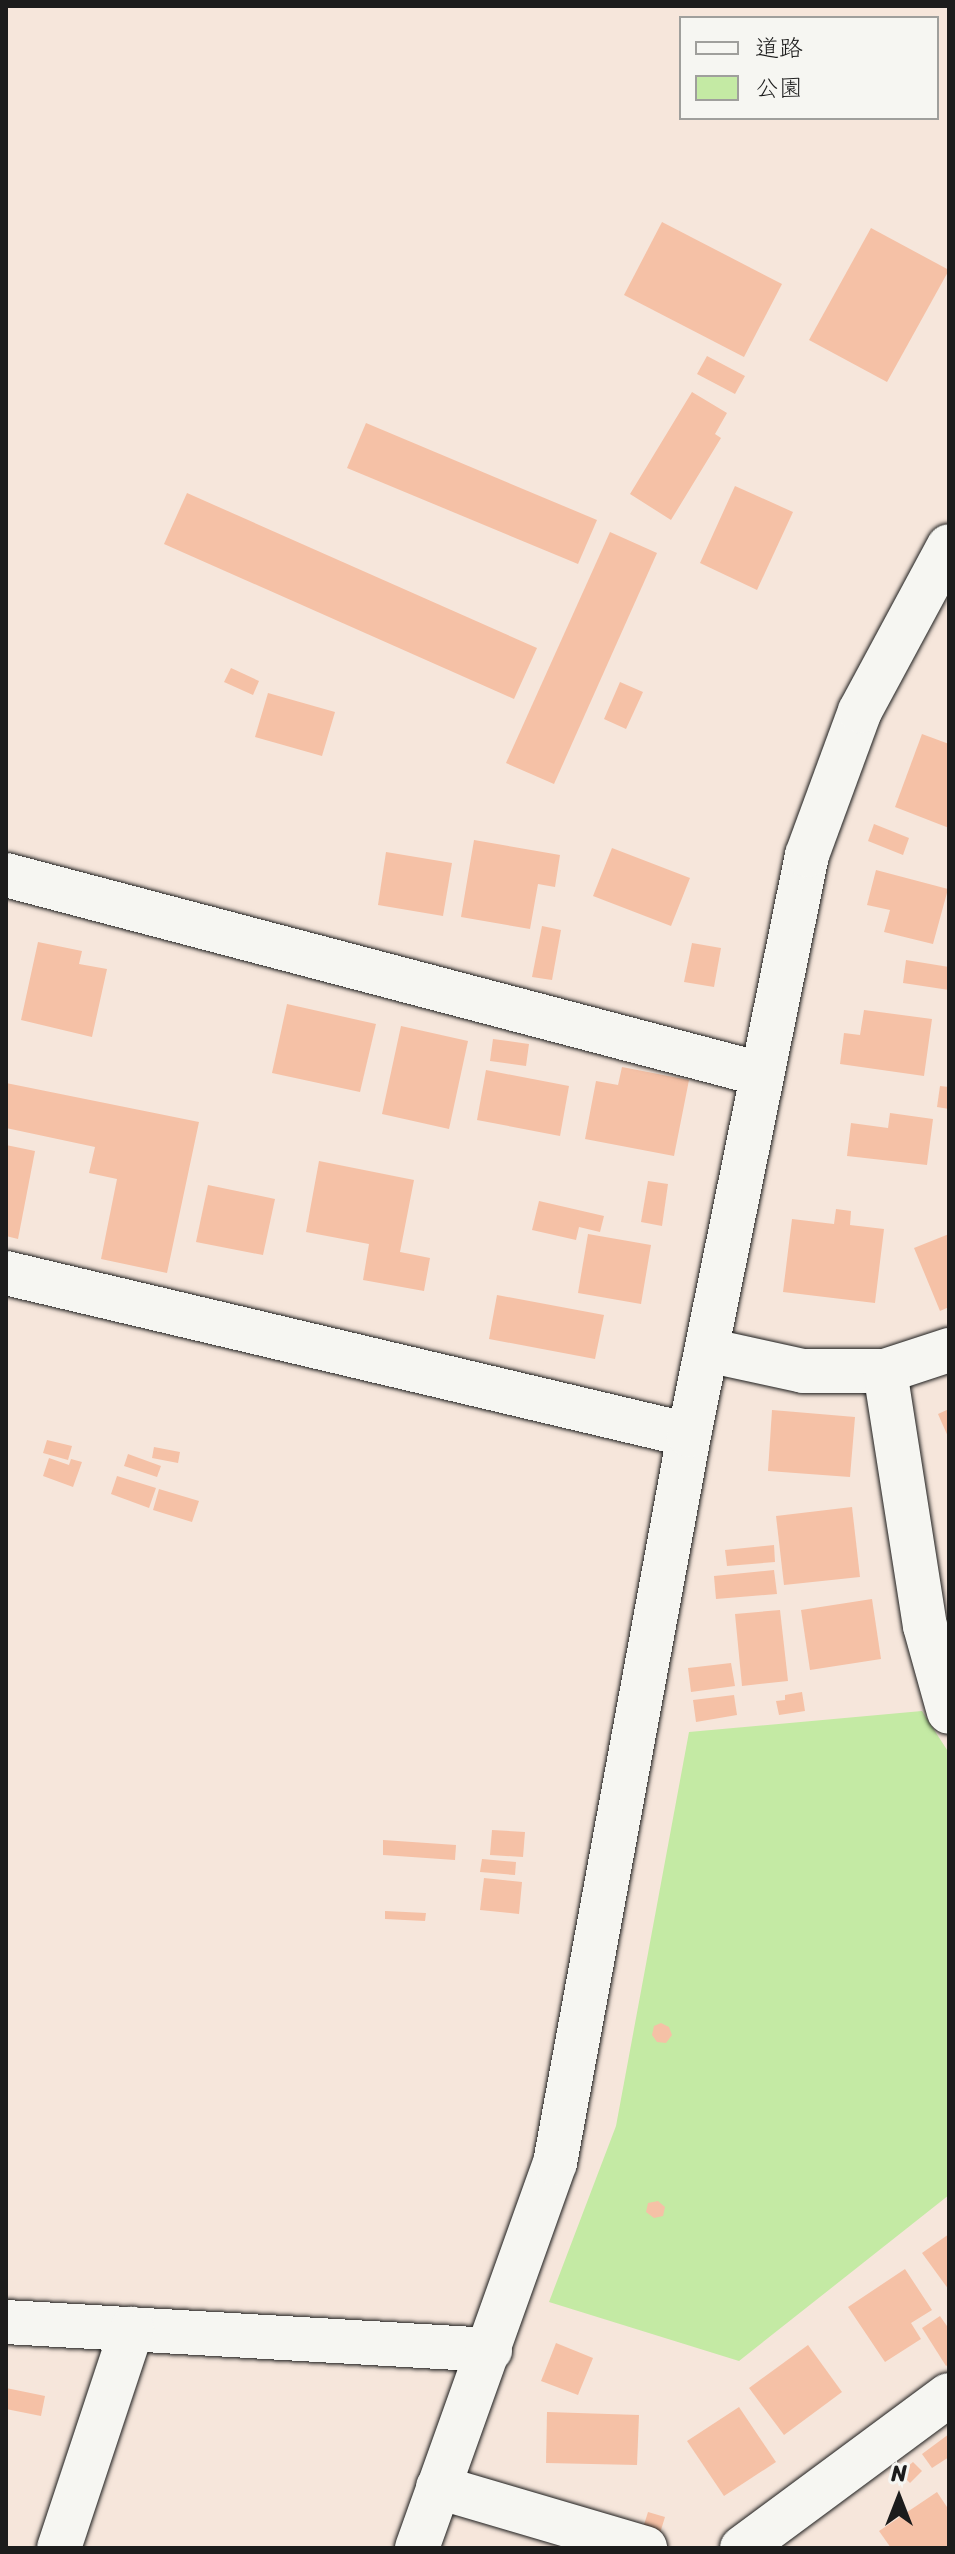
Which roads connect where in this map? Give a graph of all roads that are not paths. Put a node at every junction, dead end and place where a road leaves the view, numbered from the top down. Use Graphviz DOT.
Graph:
graph roads {
  1 [pos="949,546"];
  2 [pos="6,875"];
  3 [pos="761,1074"];
  4 [pos="6,1273"];
  5 [pos="707,1350"];
  6 [pos="949,1350"];
  7 [pos="885,1371"];
  8 [pos="689,1435"];
  9 [pos="949,1712"];
  10 [pos="6,2322"];
  11 [pos="132,2329"];
  12 [pos="490,2350"];
  13 [pos="949,2395"];
  14 [pos="438,2487"];
  15 [pos="59,2548"];
  16 [pos="417,2548"];
  17 [pos="645,2548"];
  18 [pos="742,2548"];
  1 -- 3 [label="street"];
  2 -- 3 [label="street"];
  3 -- 5 [label="street"];
  4 -- 8 [label="street"];
  5 -- 7 [label="street"];
  5 -- 8 [label="street"];
  6 -- 7 [label="street"];
  7 -- 9 [label="street"];
  8 -- 12 [label="street"];
  10 -- 11 [label="street"];
  11 -- 12 [label="street"];
  11 -- 15 [label="street"];
  12 -- 14 [label="street"];
  13 -- 18 [label="street"];
  14 -- 16 [label="street"];
  14 -- 17 [label="street"];
}
